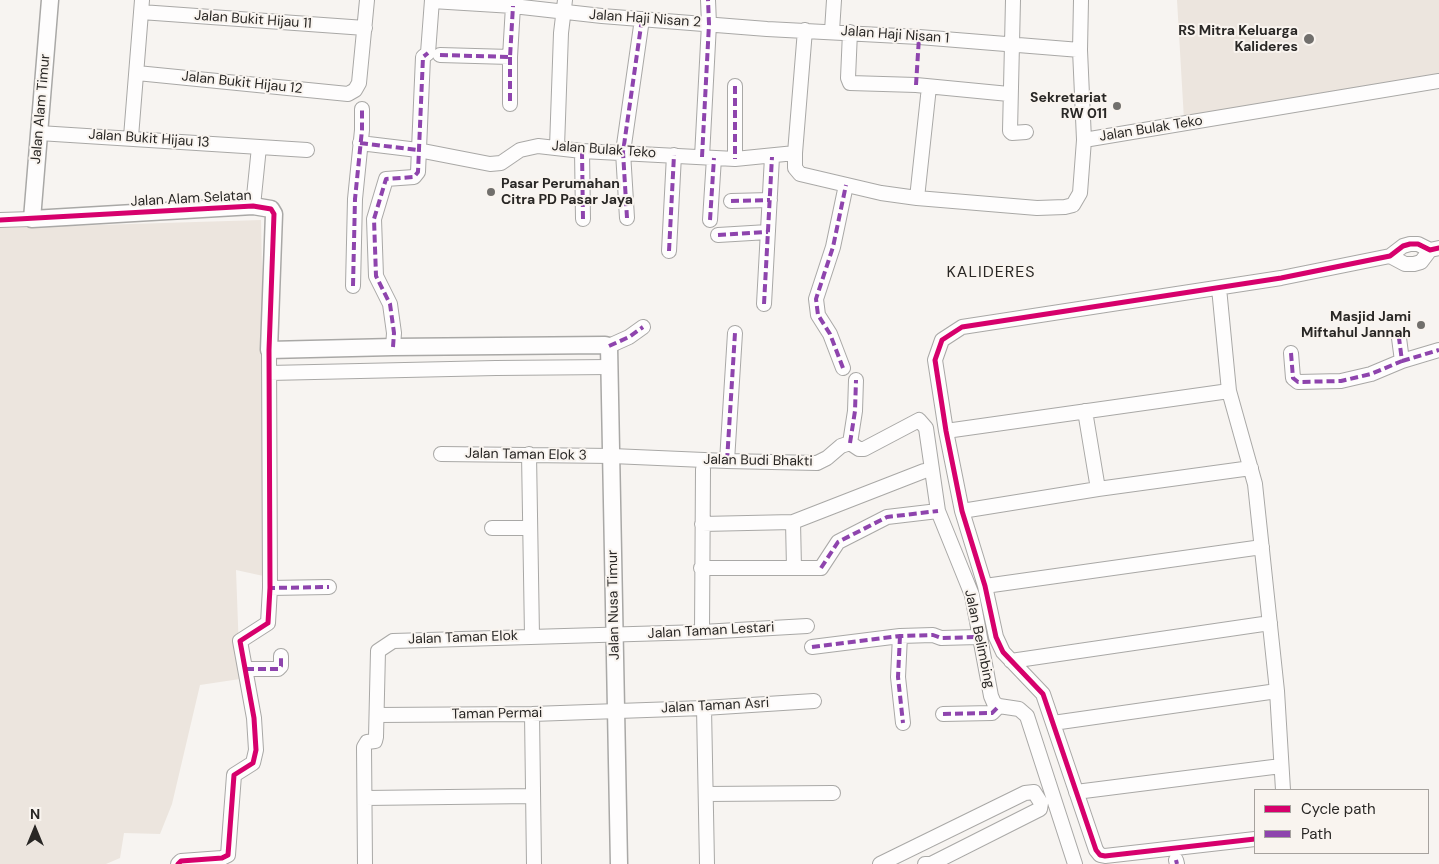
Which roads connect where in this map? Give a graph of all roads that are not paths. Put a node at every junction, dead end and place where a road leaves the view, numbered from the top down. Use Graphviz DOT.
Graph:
graph roads {
  1 [pos="50,0"];
  2 [pos="367,0"];
  3 [pos="432,0"];
  4 [pos="708,0"];
  5 [pos="834,0"];
  6 [pos="1013,0"];
  7 [pos="1080,0"];
  8 [pos="142,6"];
  9 [pos="513,6"];
  10 [pos="565,6"];
  11 [pos="642,19"];
  12 [pos="709,24"];
  13 [pos="365,28"];
  14 [pos="805,30"];
  15 [pos="832,31"];
  16 [pos="850,32"];
  17 [pos="1013,44"];
  18 [pos="1080,50"];
  19 [pos="434,54"];
  20 [pos="510,56"];
  21 [pos="136,73"];
  22 [pos="1439,81"];
  23 [pos="736,86"];
  24 [pos="923,86"];
  25 [pos="1010,94"];
  26 [pos="510,104"];
  27 [pos="362,110"];
  28 [pos="40,132"];
  29 [pos="1026,132"];
  30 [pos="131,137"];
  31 [pos="1084,140"];
  32 [pos="360,143"];
  33 [pos="259,147"];
  34 [pos="557,147"];
  35 [pos="307,150"];
  36 [pos="418,150"];
  37 [pos="582,151"];
  38 [pos="623,152"];
  39 [pos="796,153"];
  40 [pos="674,155"];
  41 [pos="772,156"];
  42 [pos="708,158"];
  43 [pos="736,159"];
  44 [pos="846,184"];
  45 [pos="917,198"];
  46 [pos="770,200"];
  47 [pos="731,201"];
  48 [pos="253,206"];
  49 [pos="627,218"];
  50 [pos="32,219"];
  51 [pos="583,219"];
  52 [pos="0,220"];
  53 [pos="710,220"];
  54 [pos="768,232"];
  55 [pos="718,235"];
  56 [pos="1435,249"];
  57 [pos="669,251"];
  58 [pos="1390,256"];
  59 [pos="353,286"];
  60 [pos="1219,288"];
  61 [pos="764,304"];
  62 [pos="643,326"];
  63 [pos="734,333"];
  64 [pos="1399,338"];
  65 [pos="495,346"];
  66 [pos="609,346"];
  67 [pos="393,347"];
  68 [pos="269,350"];
  69 [pos="1439,350"];
  70 [pos="1291,353"];
  71 [pos="1402,361"];
  72 [pos="610,367"];
  73 [pos="496,368"];
  74 [pos="843,368"];
  75 [pos="269,373"];
  76 [pos="856,380"];
  77 [pos="1229,391"];
  78 [pos="1085,411"];
  79 [pos="946,431"];
  80 [pos="850,443"];
  81 [pos="441,454"];
  82 [pos="529,454"];
  83 [pos="612,456"];
  84 [pos="727,461"];
  85 [pos="1251,468"];
  86 [pos="702,469"];
  87 [pos="924,471"];
  88 [pos="1098,489"];
  89 [pos="938,511"];
  90 [pos="962,511"];
  91 [pos="793,522"];
  92 [pos="702,524"];
  93 [pos="492,528"];
  94 [pos="530,528"];
  95 [pos="1262,547"];
  96 [pos="701,568"];
  97 [pos="794,568"];
  98 [pos="985,586"];
  99 [pos="270,588"];
  100 [pos="329,588"];
  101 [pos="1270,623"];
  102 [pos="807,626"];
  103 [pos="702,632"];
  104 [pos="615,634"];
  105 [pos="532,636"];
  106 [pos="900,636"];
  107 [pos="979,637"];
  108 [pos="812,647"];
  109 [pos="282,656"];
  110 [pos="1011,661"];
  111 [pos="246,669"];
  112 [pos="1277,691"];
  113 [pos="814,700"];
  114 [pos="1000,706"];
  115 [pos="704,708"];
  116 [pos="616,711"];
  117 [pos="532,714"];
  118 [pos="943,714"];
  119 [pos="377,715"];
  120 [pos="902,723"];
  121 [pos="1053,723"];
  122 [pos="1281,766"];
  123 [pos="1283,789"];
  124 [pos="1076,792"];
  125 [pos="834,793"];
  126 [pos="706,794"];
  127 [pos="533,796"];
  128 [pos="365,798"];
  129 [pos="1254,839"];
  130 [pos="178,864"];
  131 [pos="365,864"];
  132 [pos="534,864"];
  133 [pos="619,864"];
  134 [pos="707,864"];
  135 [pos="880,864"];
  136 [pos="924,864"];
  137 [pos="931,864"];
  138 [pos="1075,864"];
  1 -- 28 [label="street, Jalan Alam Timur"];
  2 -- 13 [label="street"];
  3 -- 9 [label="street, Jalan Haji Nisan 2"];
  3 -- 19 [label="street"];
  4 -- 12 [label="street"];
  5 -- 15 [label="street"];
  6 -- 17 [label="street"];
  7 -- 18 [label="street"];
  8 -- 13 [label="street, Jalan Bukit Hijau 11"];
  8 -- 21 [label="street"];
  9 -- 10 [label="street, Jalan Haji Nisan 2"];
  9 -- 20 [label="street"];
  10 -- 11 [label="street, Jalan Haji Nisan 2"];
  10 -- 34 [label="street"];
  11 -- 12 [label="street, Jalan Haji Nisan 2"];
  11 -- 38 [label="street"];
  12 -- 14 [label="street, Jalan Haji Nisan 1"];
  12 -- 42 [label="street"];
  13 -- 21 [label="street, Jalan Bukit Hijau 12"];
  14 -- 15 [label="street, Jalan Haji Nisan 1"];
  14 -- 39 [label="street, Jalan Bulak Teko"];
  15 -- 16 [label="street, Jalan Haji Nisan 1"];
  16 -- 17 [label="street, Jalan Haji Nisan 1"];
  16 -- 24 [label="street"];
  17 -- 18 [label="street, Jalan Haji Nisan 1"];
  17 -- 25 [label="street"];
  18 -- 31 [label="street"];
  19 -- 20 [label="street"];
  19 -- 36 [label="street"];
  20 -- 26 [label="street"];
  21 -- 30 [label="street"];
  22 -- 31 [label="street, Jalan Bulak Teko"];
  23 -- 43 [label="street"];
  24 -- 25 [label="street"];
  24 -- 45 [label="street"];
  25 -- 29 [label="street"];
  27 -- 32 [label="street"];
  28 -- 30 [label="street, Jalan Bukit Hijau 13"];
  28 -- 50 [label="street, Jalan Alam Timur"];
  30 -- 33 [label="street, Jalan Bukit Hijau 13"];
  31 -- 45 [label="street, Jalan Bulak Teko"];
  32 -- 36 [label="street, Jalan Bulak Teko"];
  32 -- 59 [label="street"];
  33 -- 35 [label="street, Jalan Bukit Hijau 13"];
  33 -- 48 [label="street"];
  34 -- 36 [label="street, Jalan Bulak Teko"];
  34 -- 37 [label="street, Jalan Bulak Teko"];
  36 -- 67 [label="street"];
  37 -- 38 [label="street, Jalan Bulak Teko"];
  37 -- 51 [label="street"];
  38 -- 40 [label="street, Jalan Bulak Teko"];
  38 -- 49 [label="street"];
  39 -- 41 [label="street, Jalan Bulak Teko"];
  39 -- 44 [label="street, Jalan Bulak Teko"];
  40 -- 42 [label="street, Jalan Bulak Teko"];
  40 -- 57 [label="street"];
  41 -- 43 [label="street, Jalan Bulak Teko"];
  41 -- 46 [label="street"];
  42 -- 43 [label="street, Jalan Bulak Teko"];
  42 -- 53 [label="street"];
  44 -- 45 [label="street, Jalan Bulak Teko"];
  44 -- 74 [label="street"];
  46 -- 47 [label="street"];
  46 -- 54 [label="street"];
  48 -- 50 [label="street, Jalan Alam Selatan"];
  48 -- 68 [label="street, Jalan Alam Selatan"];
  50 -- 52 [label="street, Jalan Alam Selatan"];
  54 -- 55 [label="street"];
  54 -- 61 [label="street"];
  56 -- 58 [label="street"];
  56 -- 58 [label="street"];
  58 -- 60 [label="street"];
  60 -- 77 [label="street"];
  60 -- 79 [label="street"];
  62 -- 66 [label="street"];
  63 -- 84 [label="street"];
  64 -- 71 [label="street"];
  65 -- 66 [label="street"];
  65 -- 67 [label="street"];
  65 -- 73 [label="street"];
  66 -- 72 [label="street, Jalan Nusa Timur"];
  67 -- 68 [label="street"];
  68 -- 75 [label="street"];
  69 -- 71 [label="street"];
  70 -- 71 [label="street"];
  72 -- 73 [label="street"];
  72 -- 83 [label="street, Jalan Nusa Timur"];
  73 -- 75 [label="street"];
  75 -- 99 [label="street"];
  76 -- 80 [label="street"];
  77 -- 78 [label="street"];
  77 -- 85 [label="street"];
  78 -- 79 [label="street"];
  78 -- 88 [label="street"];
  79 -- 90 [label="street"];
  80 -- 84 [label="street, Jalan Budi Bhakti"];
  80 -- 89 [label="street, Jalan Belimbing"];
  81 -- 82 [label="street, Jalan Taman Elok 3"];
  82 -- 83 [label="street, Jalan Taman Elok 3"];
  82 -- 94 [label="street"];
  83 -- 84 [label="street, Jalan Budi Bhakti"];
  83 -- 104 [label="street, Jalan Nusa Timur"];
  85 -- 88 [label="street"];
  85 -- 95 [label="street"];
  86 -- 92 [label="street"];
  87 -- 91 [label="street"];
  88 -- 90 [label="street"];
  89 -- 97 [label="street"];
  89 -- 107 [label="street, Jalan Belimbing"];
  90 -- 98 [label="street"];
  91 -- 92 [label="street"];
  91 -- 97 [label="street"];
  92 -- 96 [label="street"];
  93 -- 94 [label="street"];
  94 -- 105 [label="street"];
  95 -- 98 [label="street"];
  95 -- 101 [label="street"];
  96 -- 97 [label="street"];
  96 -- 103 [label="street"];
  98 -- 110 [label="street"];
  99 -- 100 [label="street"];
  99 -- 111 [label="street"];
  101 -- 110 [label="street"];
  101 -- 112 [label="street"];
  102 -- 103 [label="street, Jalan Taman Lestari"];
  103 -- 104 [label="street, Jalan Taman Lestari"];
  104 -- 105 [label="street, Jalan Taman Elok"];
  104 -- 116 [label="street, Jalan Nusa Timur"];
  105 -- 119 [label="street, Jalan Taman Elok"];
  106 -- 107 [label="street"];
  106 -- 108 [label="street"];
  106 -- 120 [label="street"];
  107 -- 114 [label="street, Jalan Belimbing"];
  109 -- 111 [label="street"];
  110 -- 121 [label="street"];
  111 -- 130 [label="street"];
  112 -- 121 [label="street"];
  112 -- 122 [label="street"];
  113 -- 115 [label="street, Jalan Taman Asri"];
  114 -- 118 [label="street"];
  114 -- 138 [label="street, Jalan Belimbing"];
  115 -- 116 [label="street, Jalan Taman Asri"];
  115 -- 126 [label="street"];
  116 -- 117 [label="street, Taman Permai"];
  116 -- 133 [label="street, Jalan Nusa Timur"];
  117 -- 119 [label="street, Taman Permai"];
  117 -- 127 [label="street"];
  119 -- 128 [label="street"];
  121 -- 124 [label="street"];
  122 -- 123 [label="street"];
  122 -- 124 [label="street"];
  124 -- 129 [label="street"];
  125 -- 126 [label="street"];
  126 -- 134 [label="street"];
  127 -- 128 [label="street"];
  127 -- 132 [label="street"];
  128 -- 131 [label="street"];
  135 -- 137 [label="street"];
  136 -- 137 [label="street"];
}
